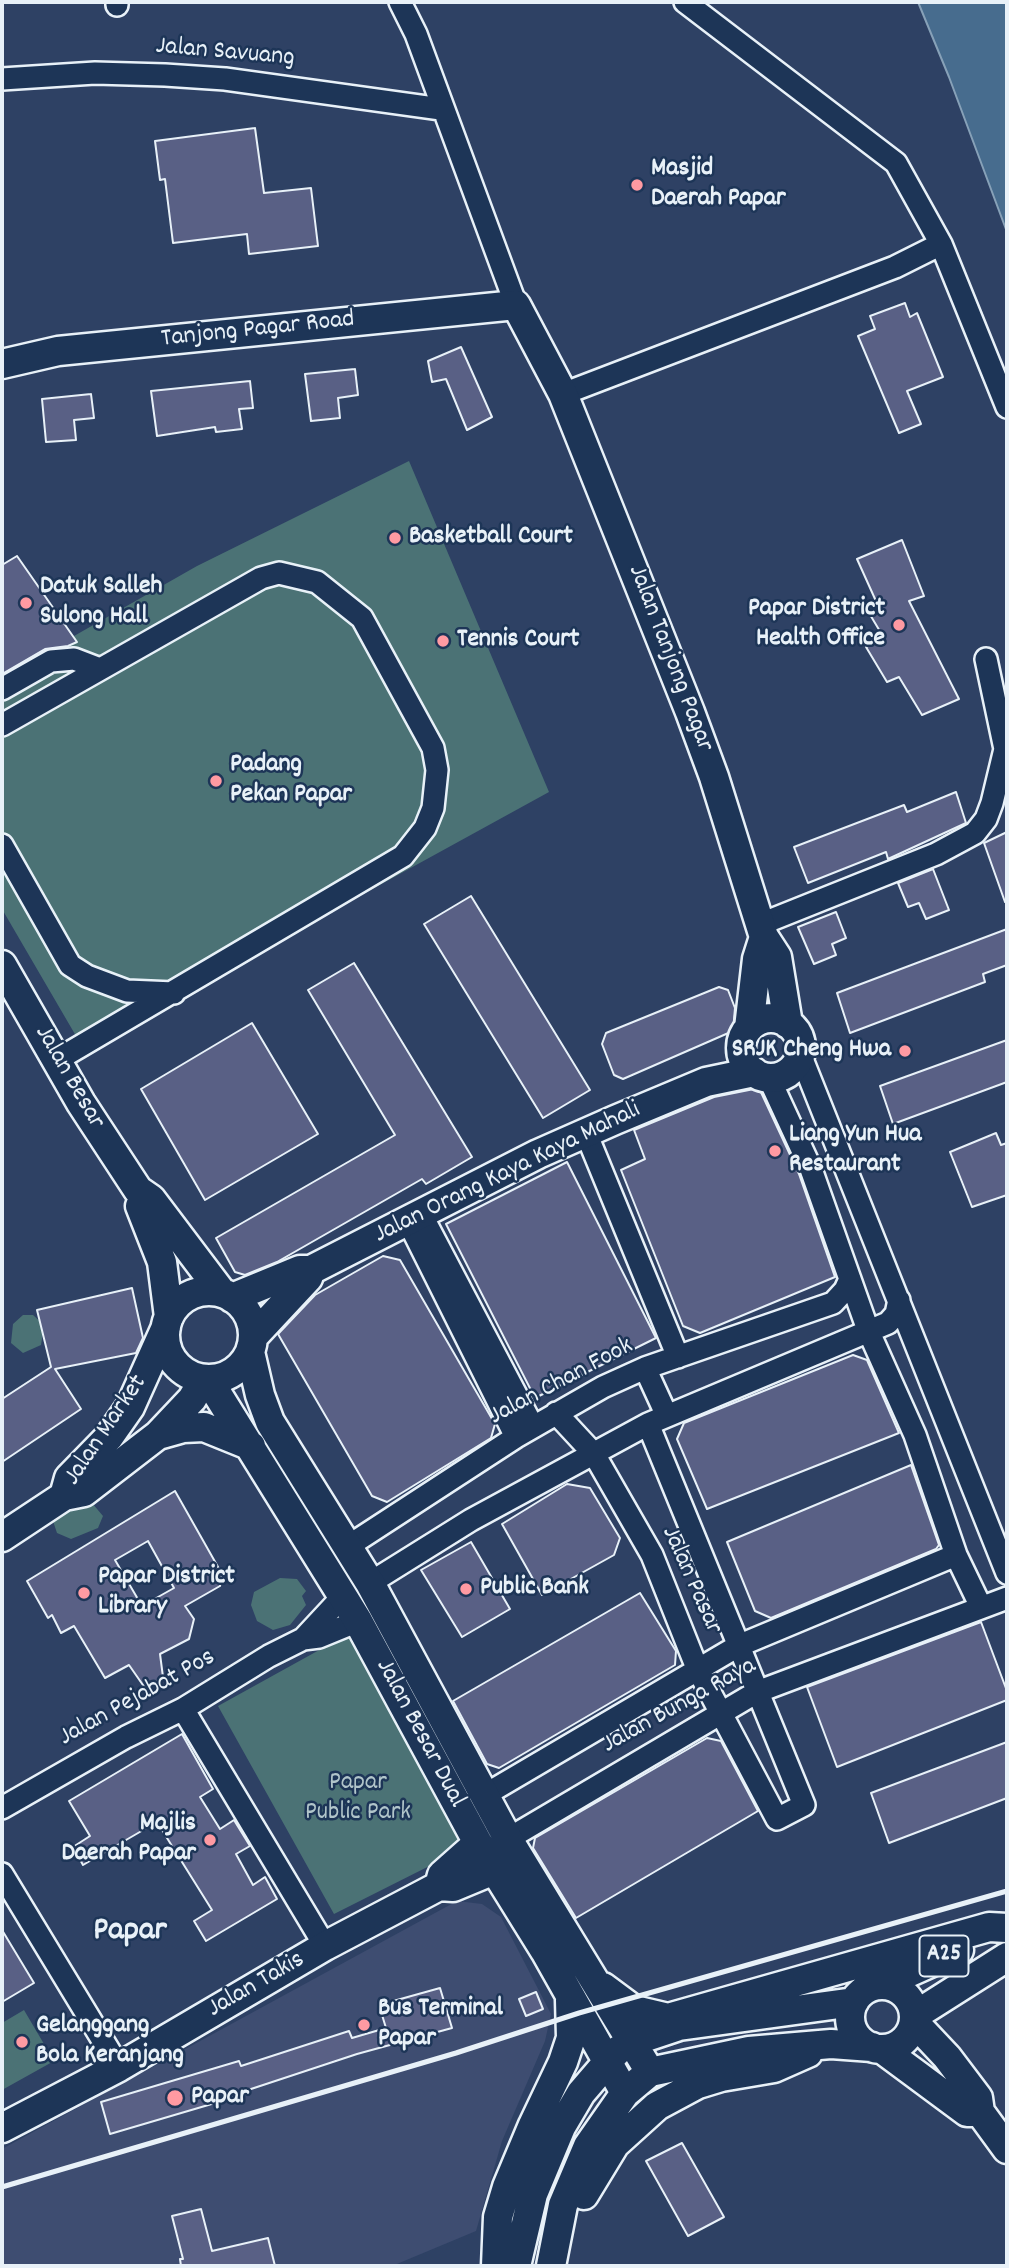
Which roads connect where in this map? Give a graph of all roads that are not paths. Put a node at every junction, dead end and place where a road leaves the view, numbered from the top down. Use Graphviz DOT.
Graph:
graph roads {
  1 [pos="400,2"];
  2 [pos="685,2"];
  3 [pos="2,79"];
  4 [pos="441,109"];
  5 [pos="941,244"];
  6 [pos="516,305"];
  7 [pos="2,364"];
  8 [pos="563,394"];
  9 [pos="1007,407"];
  10 [pos="986,659"];
  11 [pos="100,669"];
  12 [pos="2,689"];
  13 [pos="7,722"];
  14 [pos="2,740"];
  15 [pos="2,845"];
  16 [pos="762,931"];
  17 [pos="2,965"];
  18 [pos="174,993"];
  19 [pos="788,1024"];
  20 [pos="745,1037"];
  21 [pos="800,1054"];
  22 [pos="57,1060"];
  23 [pos="762,1075"];
  24 [pos="706,1082"];
  25 [pos="586,1133"];
  26 [pos="138,1190"];
  27 [pos="415,1218"];
  28 [pos="311,1270"];
  29 [pos="850,1279"];
  30 [pos="227,1295"];
  31 [pos="900,1300"];
  32 [pos="168,1322"];
  33 [pos="868,1330"];
  34 [pos="252,1345"];
  35 [pos="678,1356"];
  36 [pos="645,1368"];
  37 [pos="206,1379"];
  38 [pos="556,1413"];
  39 [pos="657,1420"];
  40 [pos="524,1432"];
  41 [pos="158,1435"];
  42 [pos="251,1446"];
  43 [pos="594,1454"];
  44 [pos="64,1496"];
  45 [pos="2,1537"];
  46 [pos="347,1547"];
  47 [pos="956,1555"];
  48 [pos="1007,1573"];
  49 [pos="370,1583"];
  50 [pos="343,1595"];
  51 [pos="1007,1598"];
  52 [pos="981,1608"];
  53 [pos="358,1621"];
  54 [pos="303,1639"];
  55 [pos="738,1646"];
  56 [pos="697,1668"];
  57 [pos="757,1692"];
  58 [pos="183,1710"];
  59 [pos="721,1711"];
  60 [pos="483,1796"];
  61 [pos="2,1808"];
  62 [pos="508,1839"];
  63 [pos="478,1843"];
  64 [pos="494,1870"];
  65 [pos="2,1874"];
  66 [pos="439,1886"];
  67 [pos="1007,1928"];
  68 [pos="325,1946"];
  69 [pos="1007,1957"];
  70 [pos="881,1985"];
  71 [pos="581,1988"];
  72 [pos="854,2002"];
  73 [pos="914,2019"];
  74 [pos="631,2042"];
  75 [pos="822,2045"];
  76 [pos="877,2048"];
  77 [pos="606,2060"];
  78 [pos="119,2067"];
  79 [pos="650,2072"];
  80 [pos="625,2093"];
  81 [pos="980,2112"];
  82 [pos="2,2128"];
  83 [pos="1007,2148"];
  84 [pos="553,2255"];
  85 [pos="496,2266"];
  86 [pos="516,2266"];
  1 -- 4 [label="street"];
  2 -- 5 [label="street"];
  3 -- 4 [label="street, Jalan Savuang"];
  4 -- 6 [label="street"];
  5 -- 8 [label="street"];
  5 -- 9 [label="street"];
  6 -- 7 [label="main road, Tanjong Pagar Road"];
  6 -- 8 [label="main road, Jalan Tanjong Pagar"];
  8 -- 16 [label="main road, Jalan Tanjong Pagar"];
  10 -- 16 [label="street"];
  11 -- 12 [label="street"];
  11 -- 13 [label="street"];
  11 -- 18 [label="street"];
  13 -- 14 [label="street"];
  15 -- 18 [label="street"];
  16 -- 19 [label="main road, Jalan Tanjong Pagar"];
  16 -- 20 [label="main road"];
  17 -- 22 [label="main road, Jalan Besar"];
  18 -- 22 [label="street"];
  19 -- 20 [label="main road"];
  19 -- 21 [label="main road"];
  20 -- 23 [label="main road"];
  20 -- 24 [label="main road, Jalan Orang Kaya Kaya Mahali"];
  21 -- 23 [label="main road"];
  21 -- 31 [label="street"];
  22 -- 26 [label="main road, Jalan Besar"];
  23 -- 24 [label="main road, Jalan Orang Kaya Kaya Mahali"];
  23 -- 29 [label="street"];
  24 -- 25 [label="main road, Jalan Orang Kaya Kaya Mahali"];
  25 -- 27 [label="main road, Jalan Orang Kaya Kaya Mahali"];
  25 -- 35 [label="street"];
  26 -- 30 [label="main road, Jalan Besar"];
  26 -- 32 [label="main road, Jalan Besar"];
  27 -- 28 [label="main road, Jalan Orang Kaya Kaya Mahali"];
  27 -- 40 [label="street"];
  28 -- 30 [label="main road, Jalan Orang Kaya Kaya Mahali"];
  28 -- 34 [label="main road, Jalan Orang Kaya Kaya Mahali"];
  29 -- 33 [label="street"];
  29 -- 35 [label="street, Jalan Chan Fook"];
  30 -- 32 [label="main road"];
  30 -- 34 [label="main road"];
  31 -- 33 [label="street"];
  31 -- 48 [label="street"];
  32 -- 37 [label="main road"];
  32 -- 44 [label="main road, Jalan Market"];
  33 -- 39 [label="street"];
  33 -- 47 [label="street"];
  34 -- 37 [label="main road"];
  34 -- 46 [label="main road, Jalan Besar Dual"];
  35 -- 36 [label="street, Jalan Chan Fook"];
  36 -- 38 [label="street, Jalan Chan Fook"];
  36 -- 39 [label="street, Jalan Pasar"];
  37 -- 41 [label="main road, Jalan Market"];
  37 -- 42 [label="main road, Jalan Besar Dual"];
  38 -- 40 [label="street, Jalan Chan Fook"];
  38 -- 43 [label="street, Jalan Pasar"];
  39 -- 43 [label="street"];
  39 -- 55 [label="street, Jalan Pasar"];
  40 -- 46 [label="street, Jalan Chan Fook"];
  41 -- 42 [label="main road"];
  41 -- 44 [label="main road, Jalan Market"];
  42 -- 50 [label="main road, Jalan Besar Dual"];
  43 -- 49 [label="street"];
  43 -- 56 [label="street, Jalan Pasar"];
  44 -- 45 [label="main road, Jalan Market"];
  46 -- 49 [label="main road, Jalan Besar Dual"];
  47 -- 52 [label="street"];
  47 -- 55 [label="street, Jalan Bunga Raya"];
  49 -- 60 [label="main road, Jalan Besar Dual"];
  50 -- 53 [label="main road, Jalan Besar Dual"];
  50 -- 54 [label="street, Jalan Pejabat Pos"];
  51 -- 52 [label="street, Jalan Bunga Raya"];
  52 -- 57 [label="street, Jalan Bunga Raya"];
  53 -- 54 [label="street, Jalan Pejabat Pos"];
  53 -- 63 [label="main road, Jalan Besar Dual"];
  54 -- 58 [label="street, Jalan Pejabat Pos"];
  55 -- 56 [label="street, Jalan Bunga Raya"];
  55 -- 57 [label="street, Jalan Pasar"];
  56 -- 59 [label="street, Jalan Pasar"];
  56 -- 60 [label="street, Jalan Bunga Raya"];
  57 -- 59 [label="street, Jalan Bunga Raya"];
  57 -- 59 [label="street, Jalan Pasar"];
  58 -- 61 [label="street, Jalan Pejabat Pos"];
  58 -- 68 [label="street"];
  59 -- 62 [label="street, Jalan Bunga Raya"];
  60 -- 62 [label="main road, Jalan Besar Dual"];
  62 -- 71 [label="main road, Jalan Besar Dual"];
  63 -- 64 [label="main road, Jalan Besar Dual"];
  63 -- 66 [label="main road, Jalan Takis"];
  64 -- 66 [label="main road, Jalan Takis"];
  64 -- 71 [label="main road, Jalan Besar Dual"];
  65 -- 78 [label="street"];
  66 -- 68 [label="main road, Jalan Takis"];
  67 -- 70 [label="main road, A25"];
  67 -- 71 [label="main road"];
  68 -- 78 [label="main road, Jalan Takis"];
  69 -- 73 [label="main road, A25"];
  70 -- 72 [label="main road"];
  70 -- 73 [label="main road"];
  71 -- 74 [label="main road, Jalan Besar Dual"];
  71 -- 77 [label="main road, Jalan Besar Dual"];
  71 -- 85 [label="main road"];
  72 -- 74 [label="main road"];
  72 -- 76 [label="main road"];
  73 -- 76 [label="main road"];
  73 -- 81 [label="main road"];
  74 -- 77 [label="main road"];
  74 -- 79 [label="main road, Jalan Besar Dual"];
  75 -- 76 [label="main road"];
  75 -- 79 [label="main road"];
  75 -- 84 [label="main road"];
  76 -- 81 [label="main road"];
  77 -- 80 [label="main road, Jalan Besar Dual"];
  77 -- 86 [label="main road"];
  78 -- 82 [label="main road, Jalan Takis"];
  79 -- 80 [label="main road"];
  80 -- 84 [label="main road"];
  81 -- 83 [label="main road"];
}
